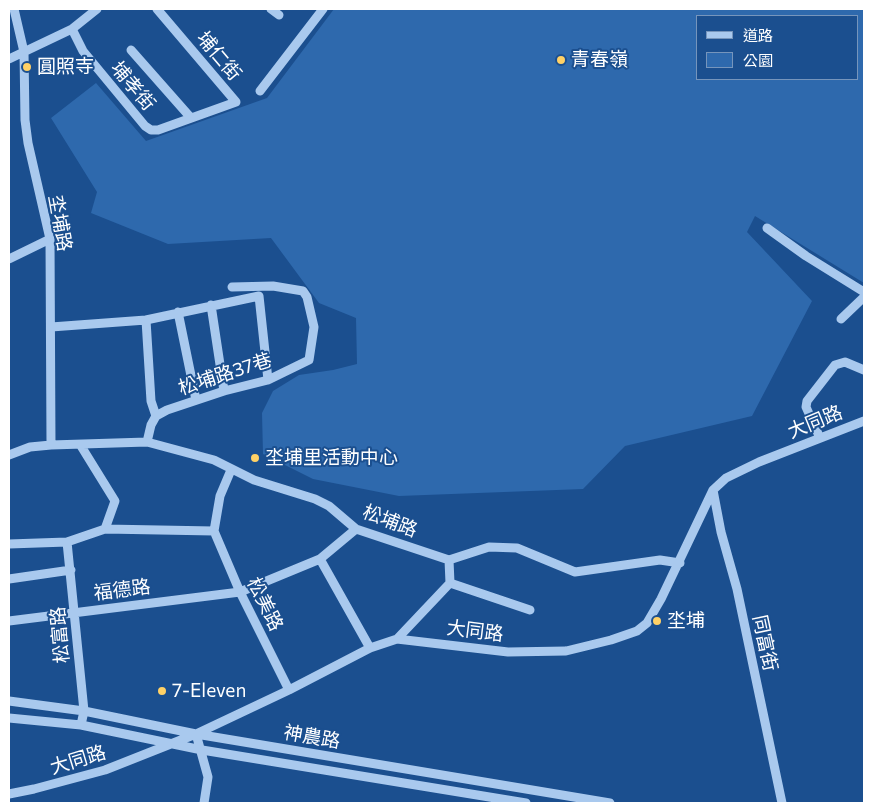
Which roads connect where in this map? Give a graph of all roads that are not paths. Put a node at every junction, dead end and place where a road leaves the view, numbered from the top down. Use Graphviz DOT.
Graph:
graph roads {
  1 [pos="14,9"];
  2 [pos="97,9"];
  3 [pos="157,9"];
  4 [pos="323,9"];
  5 [pos="72,29"];
  6 [pos="131,50"];
  7 [pos="24,52"];
  8 [pos="9,59"];
  9 [pos="260,91"];
  10 [pos="191,118"];
  11 [pos="767,228"];
  12 [pos="50,239"];
  13 [pos="9,259"];
  14 [pos="232,287"];
  15 [pos="864,292"];
  16 [pos="864,297"];
  17 [pos="211,305"];
  18 [pos="178,312"];
  19 [pos="841,319"];
  20 [pos="146,320"];
  21 [pos="51,327"];
  22 [pos="864,370"];
  23 [pos="268,380"];
  24 [pos="224,391"];
  25 [pos="196,400"];
  26 [pos="156,416"];
  27 [pos="864,421"];
  28 [pos="820,438"];
  29 [pos="147,442"];
  30 [pos="51,445"];
  31 [pos="80,446"];
  32 [pos="9,455"];
  33 [pos="231,470"];
  34 [pos="713,490"];
  35 [pos="105,529"];
  36 [pos="356,529"];
  37 [pos="214,531"];
  38 [pos="67,542"];
  39 [pos="9,544"];
  40 [pos="320,559"];
  41 [pos="449,560"];
  42 [pos="680,562"];
  43 [pos="71,570"];
  44 [pos="9,579"];
  45 [pos="450,583"];
  46 [pos="240,592"];
  47 [pos="530,610"];
  48 [pos="74,613"];
  49 [pos="9,621"];
  50 [pos="397,639"];
  51 [pos="370,648"];
  52 [pos="289,690"];
  53 [pos="9,701"];
  54 [pos="84,711"];
  55 [pos="9,718"];
  56 [pos="81,725"];
  57 [pos="196,734"];
  58 [pos="168,744"];
  59 [pos="202,750"];
  60 [pos="9,794"];
  61 [pos="204,803"];
  62 [pos="526,803"];
  63 [pos="610,803"];
  64 [pos="782,803"];
  1 -- 7 [label="street, 坔埔路"];
  2 -- 5 [label="street"];
  3 -- 10 [label="street, 埔仁街"];
  4 -- 9 [label="street"];
  5 -- 7 [label="street"];
  5 -- 10 [label="street, 埔孝街"];
  6 -- 10 [label="street"];
  7 -- 8 [label="street"];
  7 -- 12 [label="street, 坔埔路"];
  11 -- 15 [label="street"];
  12 -- 13 [label="street"];
  12 -- 21 [label="street, 坔埔路"];
  14 -- 23 [label="street, 松埔路37巷"];
  16 -- 19 [label="street"];
  17 -- 18 [label="street"];
  17 -- 23 [label="street"];
  17 -- 24 [label="street"];
  18 -- 20 [label="street"];
  18 -- 25 [label="street"];
  20 -- 21 [label="street"];
  20 -- 26 [label="street"];
  21 -- 30 [label="street, 坔埔路"];
  22 -- 28 [label="street"];
  23 -- 24 [label="street, 松埔路37巷"];
  24 -- 25 [label="street, 松埔路37巷"];
  25 -- 26 [label="street, 松埔路37巷"];
  26 -- 29 [label="street"];
  27 -- 28 [label="street, 大同路"];
  28 -- 34 [label="street, 大同路"];
  29 -- 31 [label="street, 松埔路"];
  29 -- 33 [label="street, 松埔路"];
  30 -- 31 [label="street, 松埔路"];
  30 -- 32 [label="street, 松埔路"];
  31 -- 35 [label="street"];
  33 -- 36 [label="street, 松埔路"];
  33 -- 37 [label="street"];
  34 -- 42 [label="street, 大同路"];
  34 -- 64 [label="street, 同富街"];
  35 -- 37 [label="street"];
  35 -- 38 [label="street"];
  36 -- 40 [label="street, 福德路"];
  36 -- 41 [label="street, 松埔路"];
  37 -- 46 [label="street, 松美路"];
  38 -- 39 [label="street"];
  38 -- 43 [label="street, 松富路"];
  40 -- 46 [label="street, 福德路"];
  40 -- 51 [label="street"];
  41 -- 42 [label="street"];
  41 -- 45 [label="street"];
  42 -- 50 [label="street, 大同路"];
  43 -- 44 [label="street"];
  43 -- 48 [label="street, 松富路"];
  45 -- 47 [label="street"];
  45 -- 50 [label="street"];
  46 -- 48 [label="street, 福德路"];
  46 -- 52 [label="street, 松美路"];
  48 -- 49 [label="street, 福德路"];
  48 -- 54 [label="street, 松富路"];
  50 -- 51 [label="street, 大同路"];
  51 -- 52 [label="street, 大同路"];
  52 -- 57 [label="street, 大同路"];
  53 -- 54 [label="street, 神農路"];
  54 -- 56 [label="street, 松富路"];
  54 -- 57 [label="street, 神農路"];
  55 -- 56 [label="street, 神農路"];
  56 -- 58 [label="street, 神農路"];
  57 -- 58 [label="street, 大同路"];
  57 -- 59 [label="street"];
  57 -- 63 [label="street, 神農路"];
  58 -- 59 [label="street, 神農路"];
  58 -- 60 [label="street, 大同路"];
  59 -- 61 [label="street"];
  59 -- 62 [label="street, 神農路"];
}
